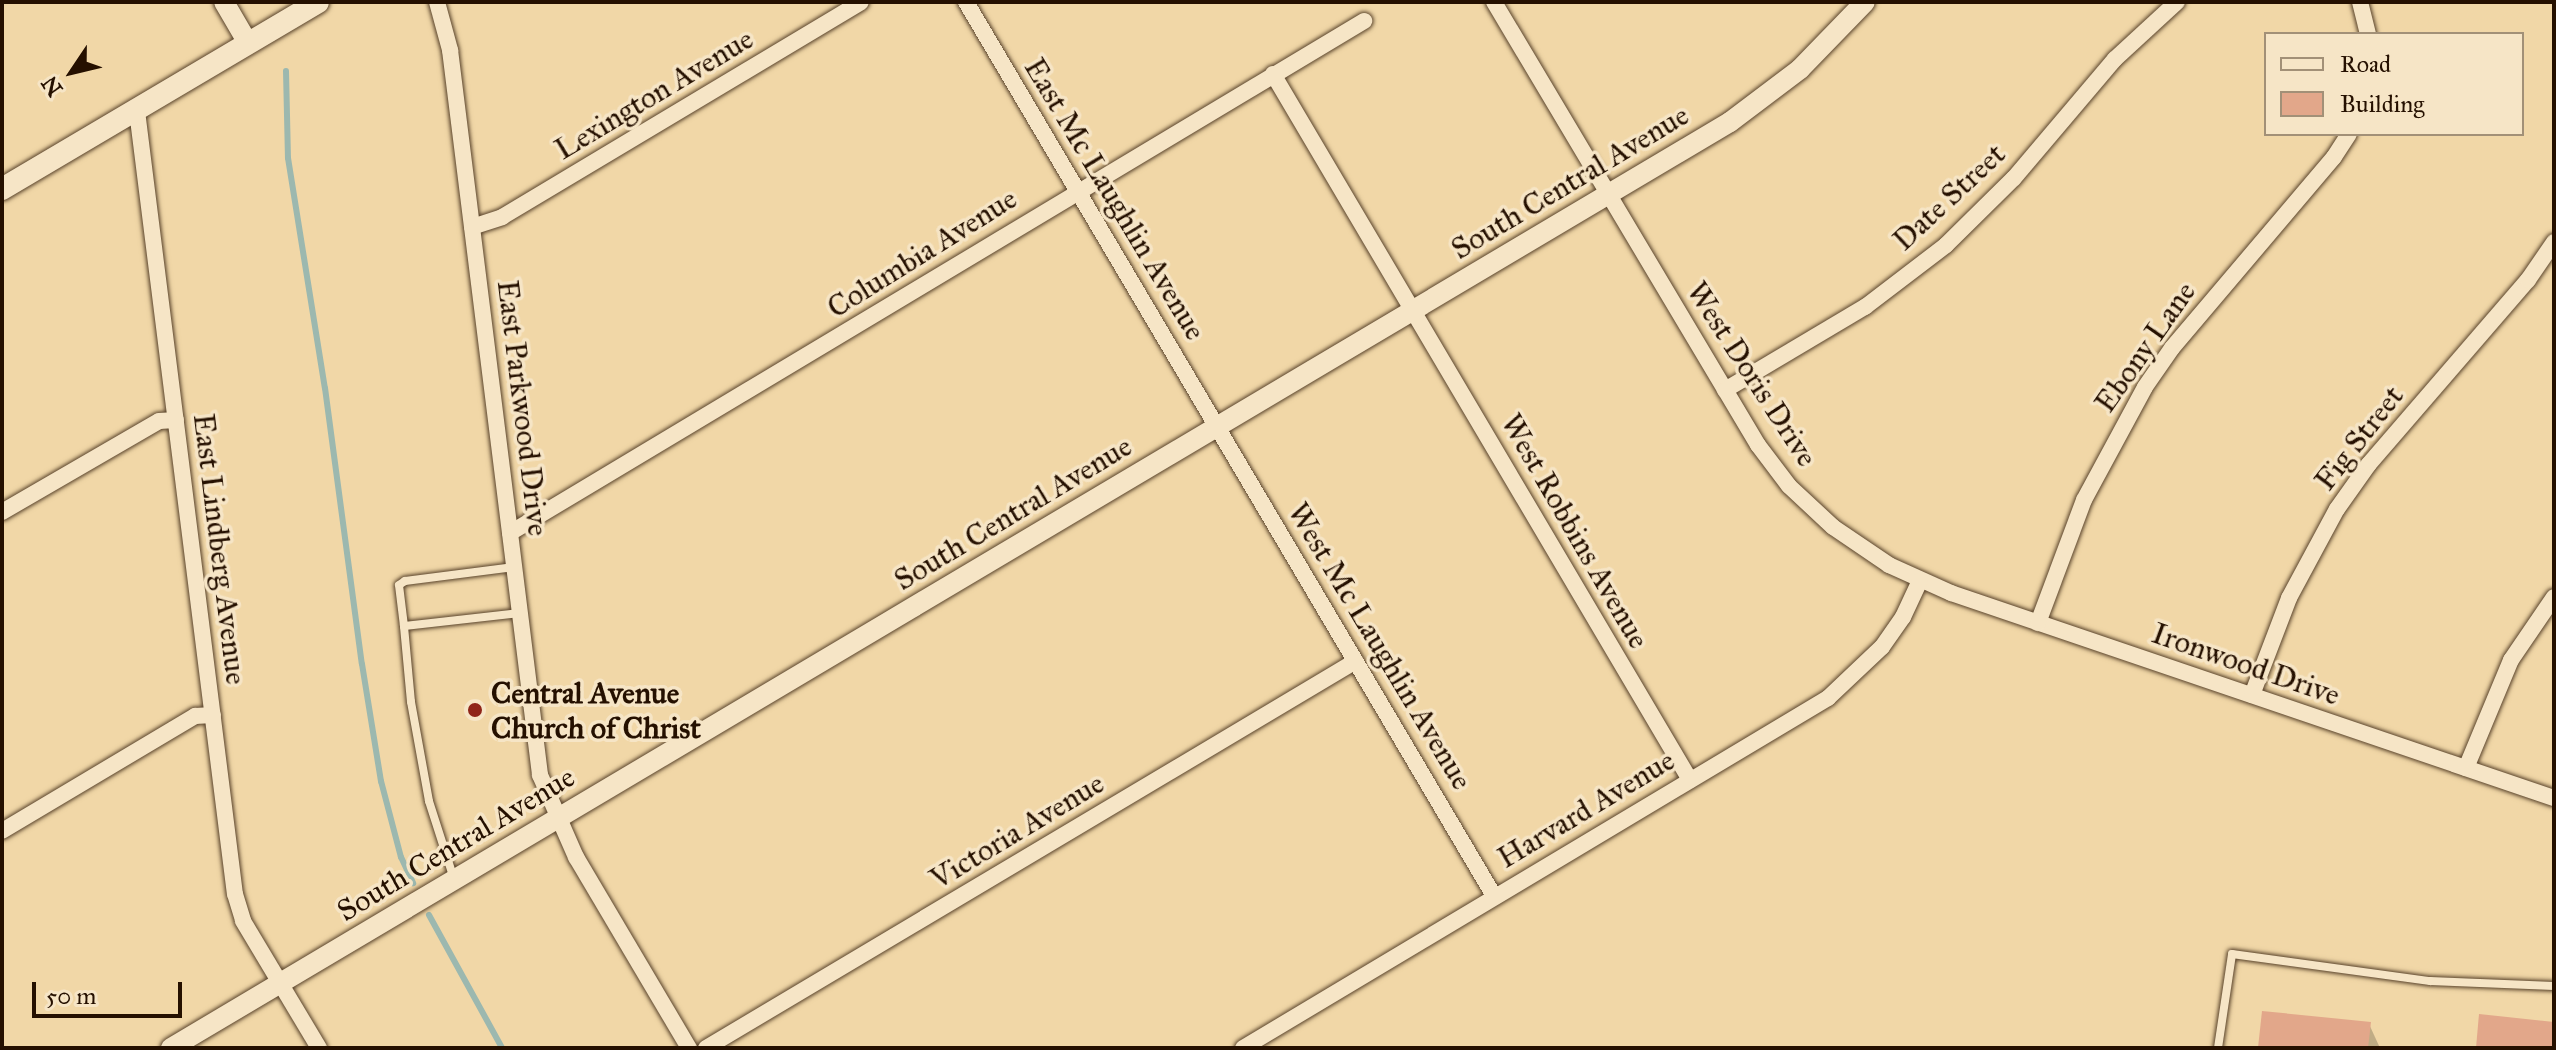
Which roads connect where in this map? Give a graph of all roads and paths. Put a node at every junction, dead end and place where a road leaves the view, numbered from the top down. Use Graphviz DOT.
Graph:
graph roads {
  1 [pos="224,2"];
  2 [pos="318,2"];
  3 [pos="437,2"];
  4 [pos="861,2"];
  5 [pos="966,2"];
  6 [pos="1494,2"];
  7 [pos="1865,2"];
  8 [pos="2177,2"];
  9 [pos="2360,2"];
  10 [pos="1364,21"];
  11 [pos="2368,32"];
  12 [pos="248,43"];
  13 [pos="1273,74"];
  14 [pos="137,111"];
  15 [pos="2348,136"];
  16 [pos="2,189"];
  17 [pos="1077,190"];
  18 [pos="1608,195"];
  19 [pos="472,227"];
  20 [pos="2554,242"];
  21 [pos="1411,310"];
  22 [pos="1725,390"];
  23 [pos="176,420"];
  24 [pos="1217,425"];
  25 [pos="2,512"];
  26 [pos="510,533"];
  27 [pos="514,567"];
  28 [pos="1920,581"];
  29 [pos="2554,597"];
  30 [pos="520,613"];
  31 [pos="2038,623"];
  32 [pos="404,626"];
  33 [pos="1356,661"];
  34 [pos="2252,695"];
  35 [pos="213,715"];
  36 [pos="2466,768"];
  37 [pos="1690,780"];
  38 [pos="2554,798"];
  39 [pos="556,819"];
  40 [pos="2,831"];
  41 [pos="454,880"];
  42 [pos="1494,896"];
  43 [pos="280,983"];
  44 [pos="2554,986"];
  45 [pos="684,1046"];
  46 [pos="171,1048"];
  47 [pos="319,1048"];
  48 [pos="706,1048"];
  49 [pos="1243,1048"];
  50 [pos="2218,1048"];
  1 -- 12 [label="street"];
  2 -- 12 [label="main road"];
  3 -- 19 [label="street, East Parkwood Drive"];
  4 -- 19 [label="street, Lexington Avenue"];
  5 -- 17 [label="street, East Mc Laughlin Avenue"];
  6 -- 18 [label="street, West Doris Drive"];
  7 -- 18 [label="street, South Central Avenue"];
  8 -- 22 [label="street, Date Street"];
  9 -- 11 [label="street"];
  10 -- 13 [label="street, Columbia Avenue"];
  12 -- 14 [label="main road"];
  13 -- 17 [label="street, Columbia Avenue"];
  13 -- 21 [label="street, West Robbins Avenue"];
  14 -- 16 [label="main road"];
  14 -- 23 [label="street, East Lindberg Avenue"];
  15 -- 31 [label="street, Ebony Lane"];
  17 -- 24 [label="street, East Mc Laughlin Avenue"];
  17 -- 26 [label="street, Columbia Avenue"];
  18 -- 21 [label="street, South Central Avenue"];
  18 -- 22 [label="street, West Doris Drive"];
  19 -- 26 [label="street, East Parkwood Drive"];
  20 -- 34 [label="street, Fig Street"];
  21 -- 24 [label="street, South Central Avenue"];
  21 -- 37 [label="street, West Robbins Avenue"];
  22 -- 28 [label="street, West Doris Drive"];
  23 -- 25 [label="street"];
  23 -- 35 [label="street, East Lindberg Avenue"];
  24 -- 33 [label="street, West Mc Laughlin Avenue"];
  24 -- 39 [label="street, South Central Avenue"];
  26 -- 27 [label="street, East Parkwood Drive"];
  27 -- 30 [label="street, East Parkwood Drive"];
  27 -- 32 [label="lane"];
  28 -- 31 [label="street, Ironwood Drive"];
  28 -- 37 [label="street, Harvard Avenue"];
  29 -- 36 [label="street"];
  30 -- 32 [label="lane"];
  30 -- 39 [label="street, East Parkwood Drive"];
  31 -- 34 [label="street, Ironwood Drive"];
  32 -- 41 [label="lane"];
  33 -- 42 [label="street, West Mc Laughlin Avenue"];
  33 -- 48 [label="street, Victoria Avenue"];
  34 -- 36 [label="street, Ironwood Drive"];
  35 -- 40 [label="street"];
  35 -- 43 [label="street, East Lindberg Avenue"];
  36 -- 38 [label="street, Ironwood Drive"];
  37 -- 42 [label="street, Harvard Avenue"];
  39 -- 41 [label="street, South Central Avenue"];
  39 -- 45 [label="street, East Parkwood Drive"];
  41 -- 43 [label="street, South Central Avenue"];
  42 -- 49 [label="street, Harvard Avenue"];
  43 -- 46 [label="street, South Central Avenue"];
  43 -- 47 [label="street, East Lindberg Avenue"];
  44 -- 50 [label="lane"];
}
